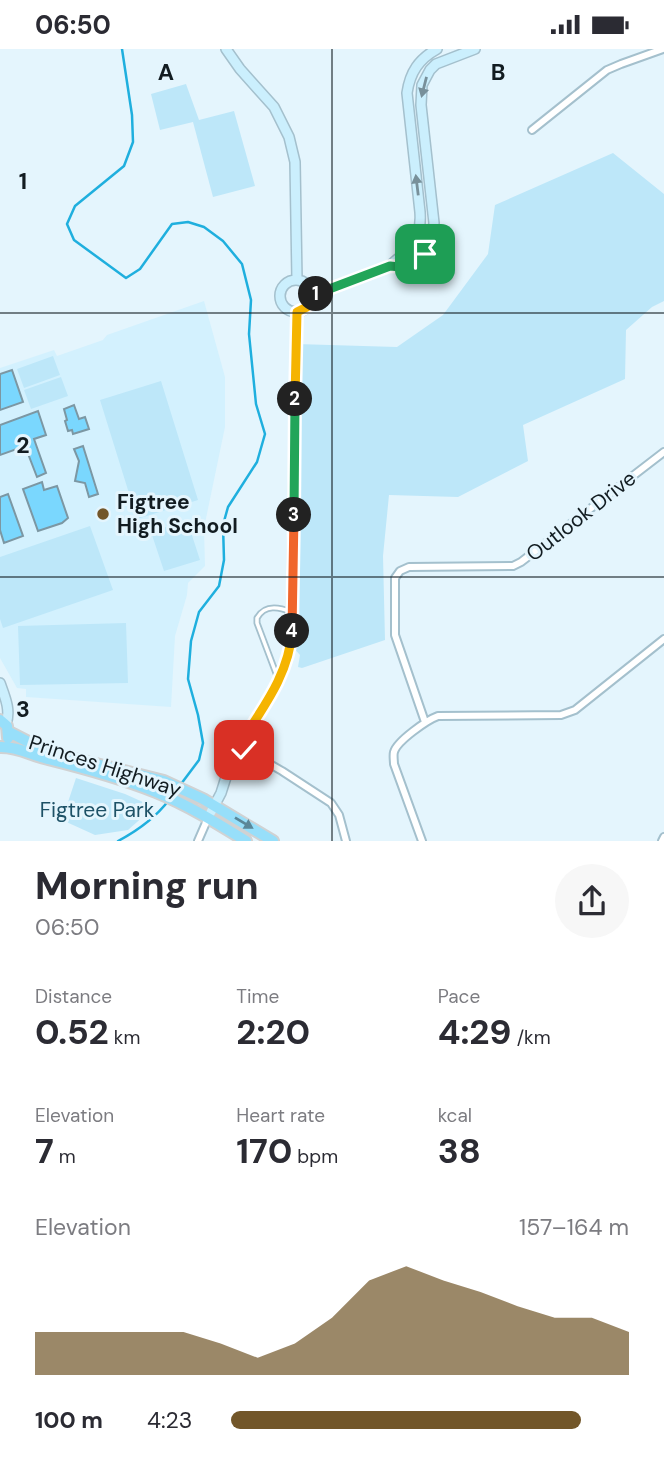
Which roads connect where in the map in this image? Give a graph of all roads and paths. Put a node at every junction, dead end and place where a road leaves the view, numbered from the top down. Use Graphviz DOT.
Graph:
graph roads {
  1 [pos="226,49"];
  2 [pos="437,49"];
  3 [pos="475,49"];
  4 [pos="663,49"];
  5 [pos="427,55"];
  6 [pos="436,64"];
  7 [pos="532,130"];
  8 [pos="390,266"];
  9 [pos="297,280"];
  10 [pos="312,296"];
  11 [pos="297,312"];
  12 [pos="664,452"];
  13 [pos="293,612"];
  14 [pos="664,639"];
  15 [pos="279,681"];
  16 [pos="1,686"];
  17 [pos="0,707"];
  18 [pos="425,722"];
  19 [pos="5,725"];
  20 [pos="1,747"];
  21 [pos="238,747"];
  22 [pos="215,806"];
  23 [pos="208,818"];
  24 [pos="198,841"];
  25 [pos="246,841"];
  26 [pos="273,841"];
  27 [pos="346,841"];
  28 [pos="422,841"];
  1 -- 9 [label="street"];
  2 -- 5 [label="street"];
  3 -- 6 [label="street"];
  4 -- 7 [label="street"];
  5 -- 6 [label="street"];
  8 -- 5 [label="street, one-way"];
  6 -- 8 [label="street, one-way"];
  8 -- 10 [label="street"];
  9 -- 10 [label="street"];
  9 -- 11 [label="street"];
  10 -- 11 [label="street"];
  11 -- 13 [label="street"];
  12 -- 18 [label="street, Outlook Drive"];
  13 -- 15 [label="street"];
  13 -- 15 [label="lane"];
  14 -- 18 [label="street"];
  15 -- 21 [label="street"];
  16 -- 17 [label="street"];
  16 -- 19 [label="street"];
  18 -- 28 [label="street"];
  19 -- 20 [label="main road"];
  19 -- 22 [label="main road, Princes Highway"];
  20 -- 23 [label="main road, Princes Highway"];
  21 -- 22 [label="street"];
  21 -- 27 [label="street"];
  22 -- 23 [label="street"];
  22 -- 26 [label="main road, Princes Highway, one-way"];
  23 -- 24 [label="street"];
  23 -- 25 [label="main road, Princes Highway"];
}
